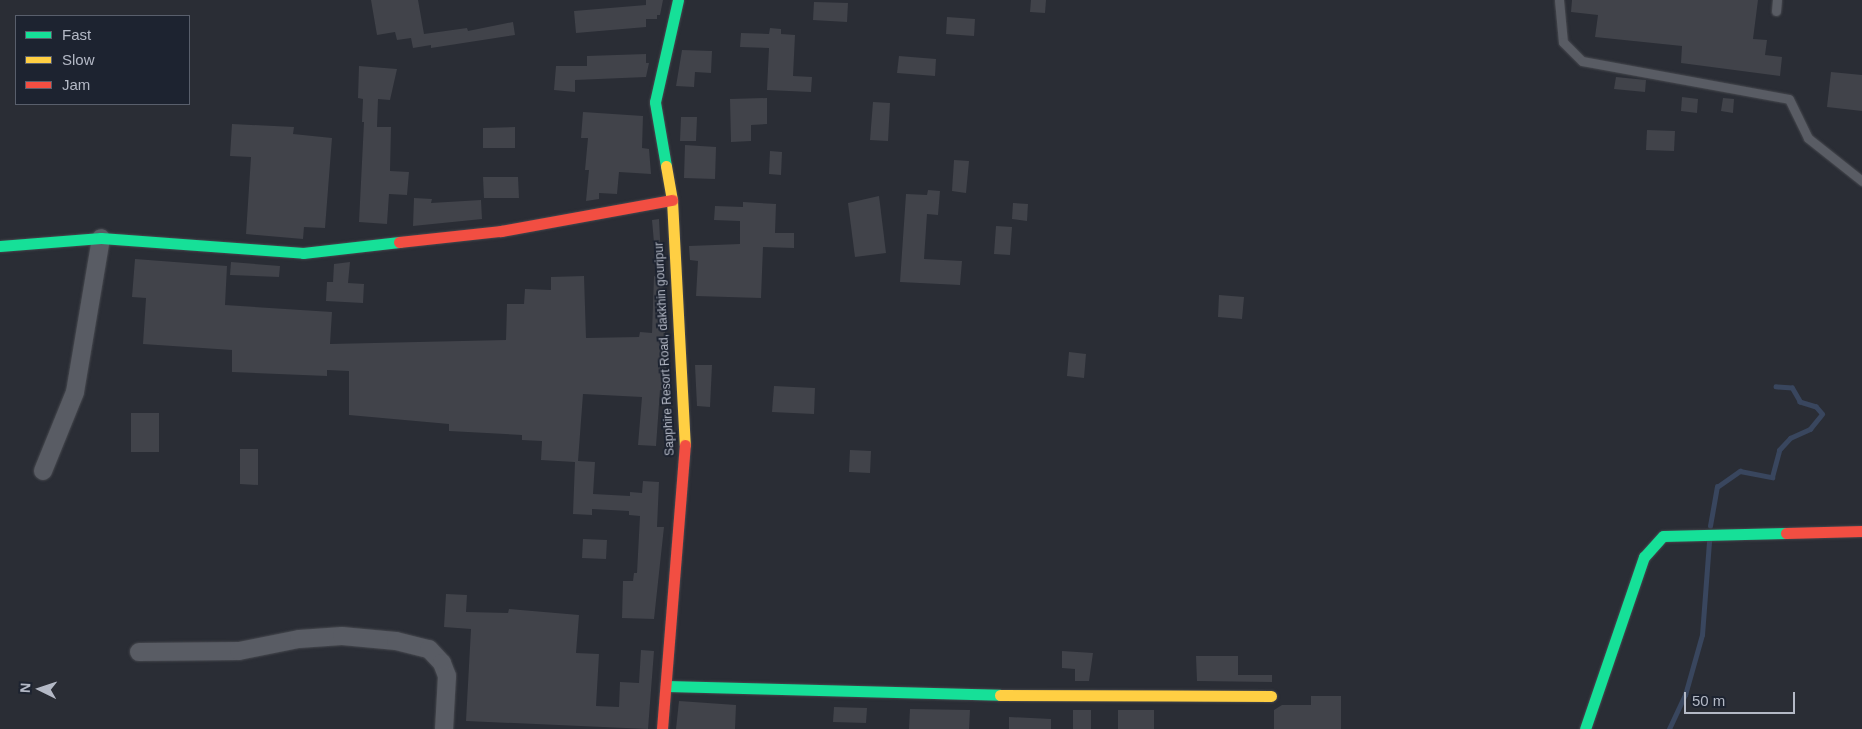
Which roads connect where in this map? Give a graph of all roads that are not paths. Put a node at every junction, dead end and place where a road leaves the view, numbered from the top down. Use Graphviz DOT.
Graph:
graph roads {
  1 [pos="678,0"];
  2 [pos="1559,0"];
  3 [pos="1778,0"];
  4 [pos="1776,11"];
  5 [pos="1862,181"];
  6 [pos="672,200"];
  7 [pos="101,238"];
  8 [pos="0,246"];
  9 [pos="43,471"];
  10 [pos="1862,531"];
  11 [pos="139,652"];
  12 [pos="667,686"];
  13 [pos="1271,696"];
  14 [pos="444,729"];
  15 [pos="662,729"];
  16 [pos="1586,729"];
  1 -- 6 [label="street, Sapphire Resort Road, dakkhin gouripur"];
  2 -- 5 [label="lane"];
  3 -- 4 [label="lane"];
  6 -- 7 [label="street"];
  6 -- 12 [label="street, Sapphire Resort Road, dakkhin gouripur"];
  7 -- 8 [label="street"];
  7 -- 9 [label="street"];
  10 -- 16 [label="street"];
  11 -- 14 [label="street"];
  12 -- 13 [label="street"];
  12 -- 15 [label="street, Sapphire Resort Road, dakkhin gouripur"];
}
